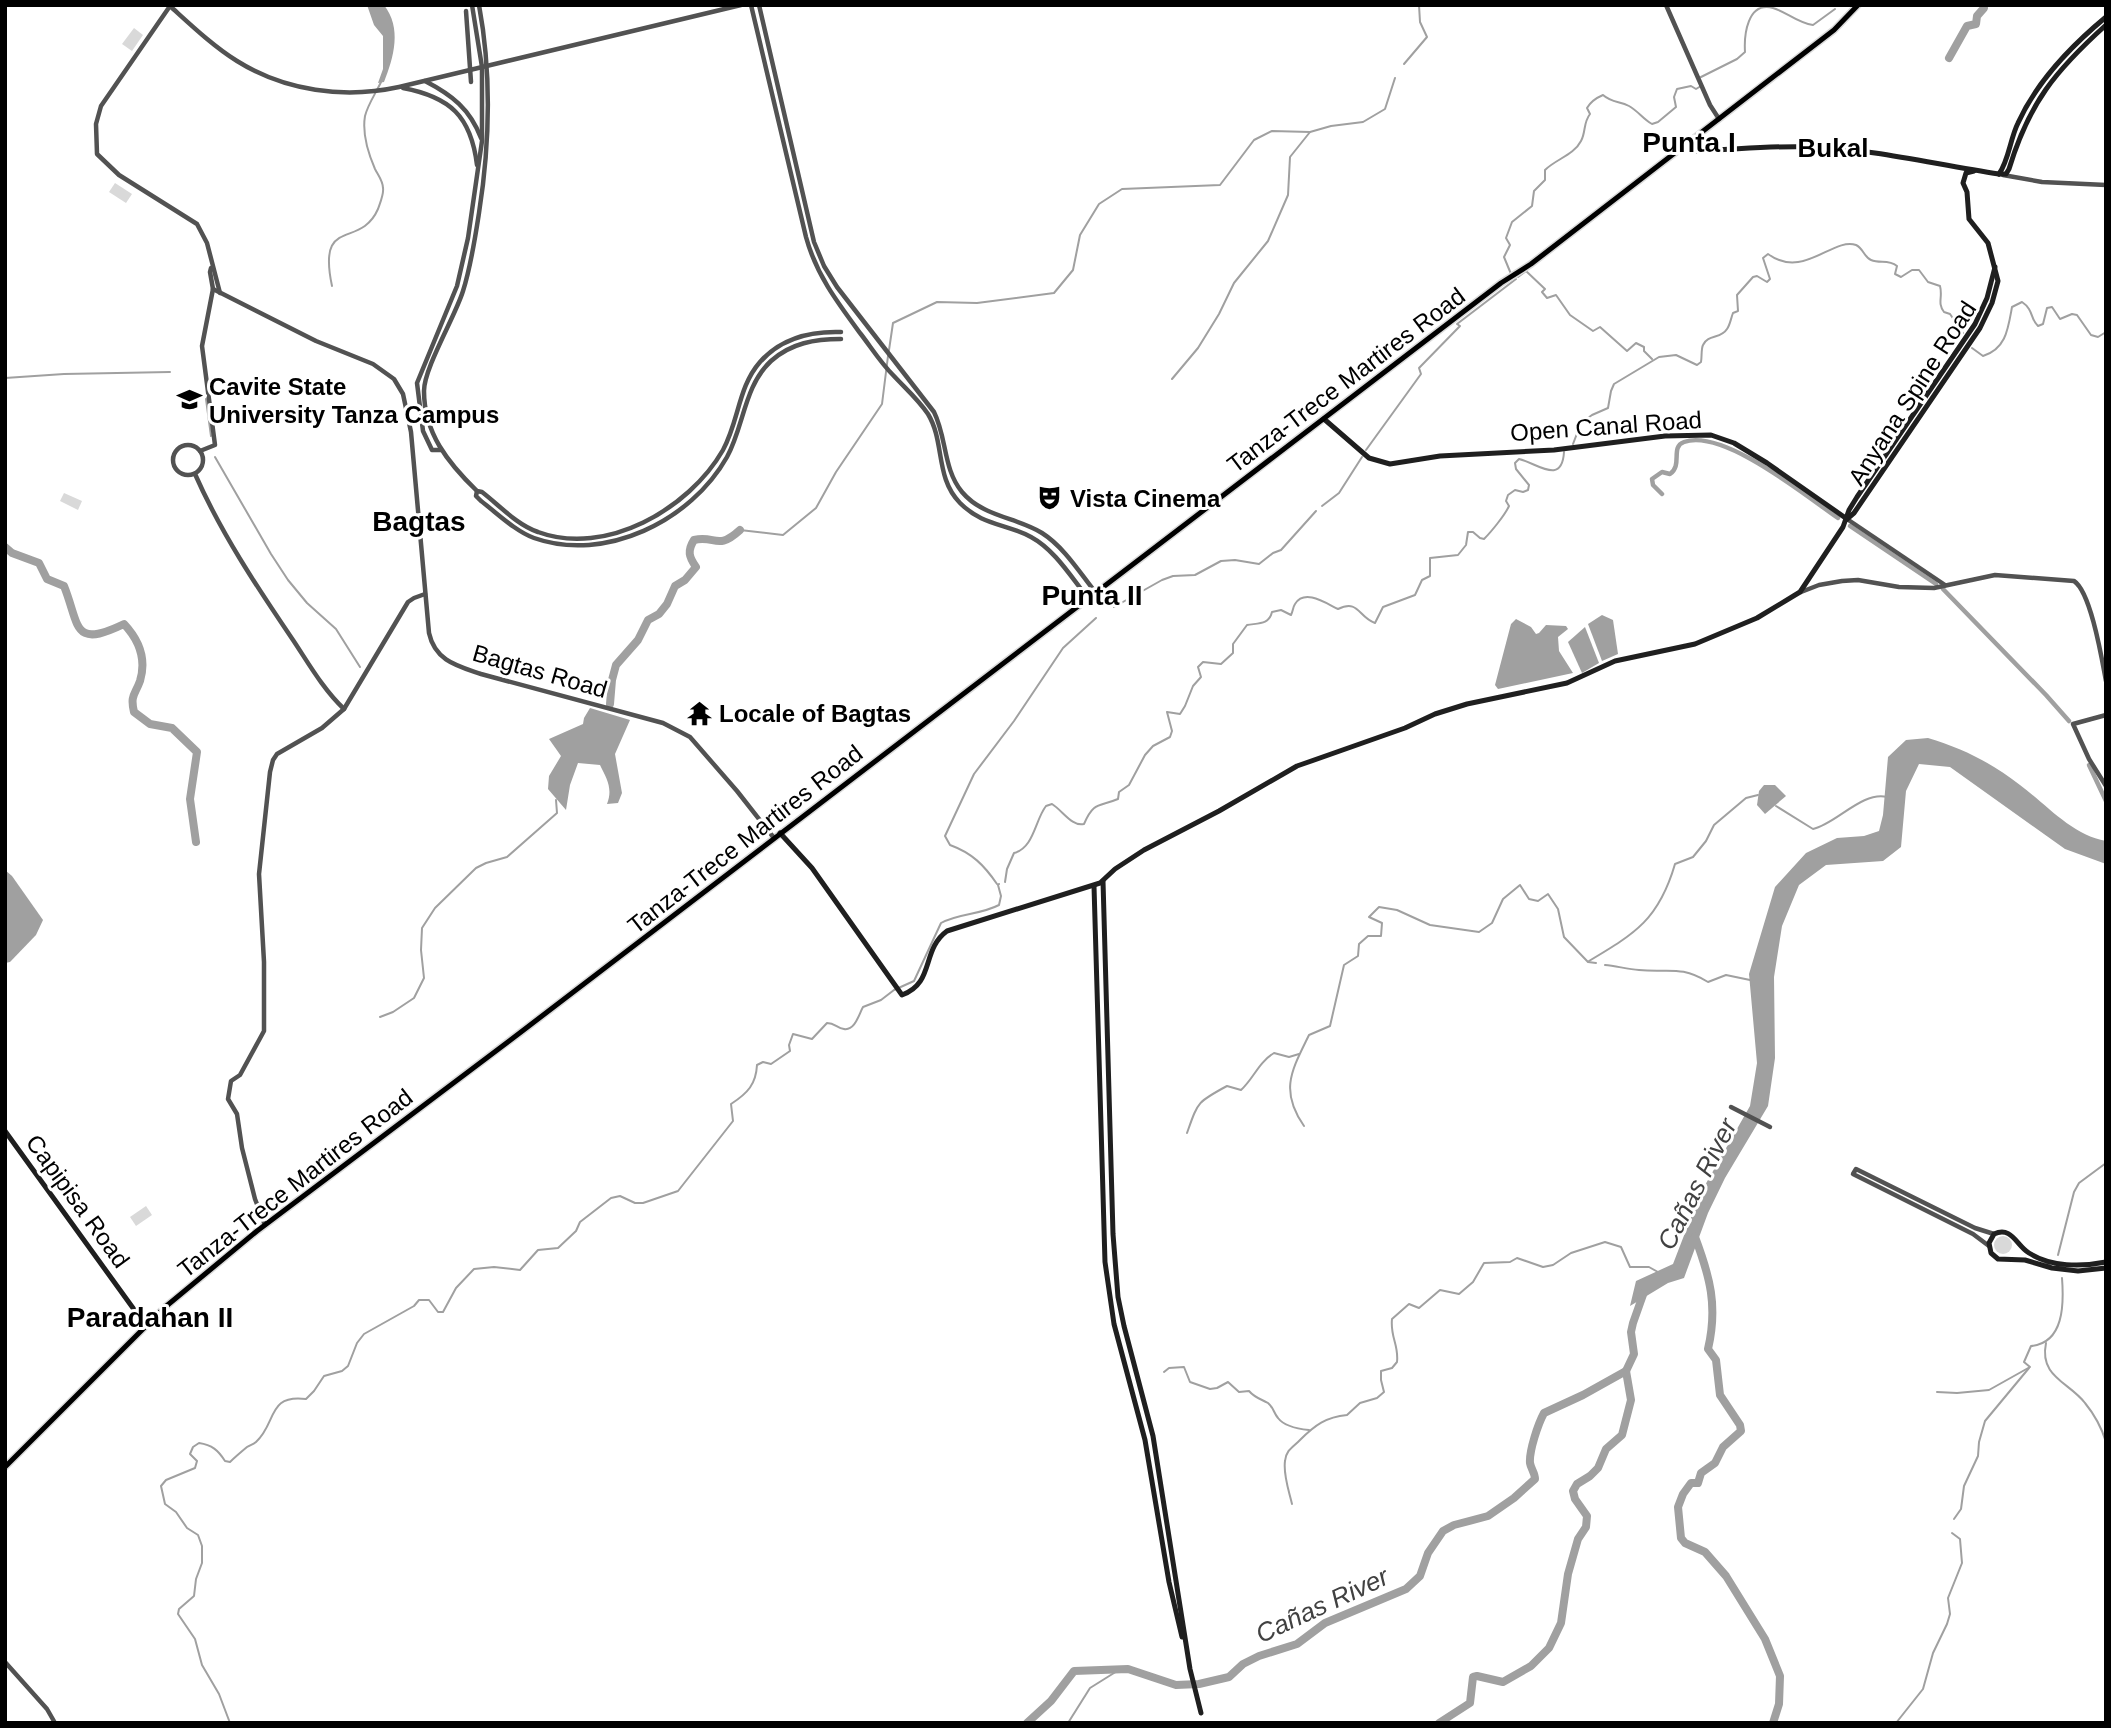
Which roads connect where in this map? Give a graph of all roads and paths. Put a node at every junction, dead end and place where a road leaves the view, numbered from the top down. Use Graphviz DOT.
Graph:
graph roads {
  1 [pos="472,5"];
  2 [pos="479,5"];
  3 [pos="741,5"];
  4 [pos="751,5"];
  5 [pos="759,5"];
  6 [pos="1666,5"];
  7 [pos="1858,5"];
  8 [pos="466,11"];
  9 [pos="2106,18"];
  10 [pos="2106,25"];
  11 [pos="485,66"];
  12 [pos="471,69"];
  13 [pos="424,81"];
  14 [pos="471,82"];
  15 [pos="399,87"];
  16 [pos="778,92"];
  17 [pos="771,93"];
  18 [pos="1719,119"];
  19 [pos="482,141"];
  20 [pos="1688,142"];
  21 [pos="2009,169"];
  22 [pos="1974,171"];
  23 [pos="478,174"];
  24 [pos="1999,174"];
  25 [pos="2015,178"];
  26 [pos="2106,184"];
  27 [pos="212,267"];
  28 [pos="1995,280"];
  29 [pos="213,289"];
  30 [pos="220,293"];
  31 [pos="841,332"];
  32 [pos="841,339"];
  33 [pos="1324,419"];
  34 [pos="441,450"];
  35 [pos="200,451"];
  36 [pos="946,455"];
  37 [pos="940,457"];
  38 [pos="195,474"];
  39 [pos="477,491"];
  40 [pos="1847,519"];
  41 [pos="1946,585"];
  42 [pos="1800,592"];
  43 [pos="1096,593"];
  44 [pos="425,594"];
  45 [pos="1088,598"];
  46 [pos="2106,681"];
  47 [pos="344,709"];
  48 [pos="2106,715"];
  49 [pos="2106,786"];
  50 [pos="780,833"];
  51 [pos="774,838"];
  52 [pos="1103,881"];
  53 [pos="1094,886"];
  54 [pos="1731,1107"];
  55 [pos="1770,1126"];
  56 [pos="5,1131"];
  57 [pos="265,1225"];
  58 [pos="1994,1234"];
  59 [pos="2017,1244"];
  60 [pos="1989,1246"];
  61 [pos="2010,1258"];
  62 [pos="2106,1262"];
  63 [pos="2106,1268"];
  64 [pos="146,1326"];
  65 [pos="5,1467"];
  66 [pos="5,1662"];
  67 [pos="1190,1669"];
  68 [pos="1201,1713"];
  69 [pos="55,1723"];
  1 -- 11 [label="street"];
  2 -- 11 [label="street"];
  3 -- 11 [label="street"];
  4 -- 17 [label="street"];
  5 -- 16 [label="street"];
  6 -- 18 [label="street"];
  7 -- 18 [label="main road, Tanza-Trece Martires Road"];
  8 -- 12 [label="street"];
  9 -- 24 [label="main road"];
  10 -- 21 [label="main road"];
  11 -- 12 [label="street"];
  11 -- 19 [label="street"];
  11 -- 34 [label="street"];
  12 -- 13 [label="street"];
  12 -- 14 [label="street"];
  13 -- 15 [label="street"];
  13 -- 19 [label="street"];
  15 -- 23 [label="street"];
  15 -- 27 [label="street"];
  16 -- 17 [label="street"];
  16 -- 36 [label="street"];
  17 -- 37 [label="street"];
  18 -- 20 [label="main road, Tanza-Trece Martires Road"];
  19 -- 23 [label="street"];
  20 -- 22 [label="main road"];
  20 -- 33 [label="main road, Tanza-Trece Martires Road"];
  21 -- 24 [label="main road"];
  21 -- 25 [label="main road"];
  22 -- 24 [label="main road"];
  22 -- 28 [label="main road"];
  23 -- 34 [label="street"];
  24 -- 25 [label="street"];
  25 -- 26 [label="street"];
  27 -- 29 [label="street"];
  27 -- 30 [label="street"];
  28 -- 40 [label="main road, Anyana Spine Road"];
  28 -- 40 [label="main road, Anyana Spine Road"];
  29 -- 30 [label="street, Bagtas Road"];
  29 -- 35 [label="street"];
  30 -- 44 [label="street, Bagtas Road"];
  31 -- 39 [label="street"];
  32 -- 39 [label="street"];
  33 -- 40 [label="main road, Open Canal Road"];
  33 -- 43 [label="main road, Tanza-Trece Martires Road"];
  34 -- 39 [label="street"];
  35 -- 38 [label="street"];
  35 -- 38 [label="street"];
  36 -- 37 [label="street"];
  36 -- 43 [label="street"];
  37 -- 45 [label="street"];
  38 -- 47 [label="street"];
  40 -- 41 [label="street, Open Canal Road"];
  40 -- 42 [label="main road"];
  41 -- 42 [label="street"];
  41 -- 46 [label="street"];
  42 -- 52 [label="main road"];
  43 -- 45 [label="main road, Tanza-Trece Martires Road"];
  44 -- 47 [label="street"];
  44 -- 51 [label="street, Bagtas Road"];
  45 -- 50 [label="main road, Tanza-Trece Martires Road"];
  47 -- 57 [label="street"];
  48 -- 49 [label="street"];
  50 -- 51 [label="main road, Tanza-Trece Martires Road"];
  50 -- 53 [label="main road"];
  51 -- 57 [label="main road, Tanza-Trece Martires Road"];
  52 -- 53 [label="main road"];
  52 -- 67 [label="main road"];
  53 -- 67 [label="main road"];
  54 -- 55 [label="street"];
  56 -- 64 [label="main road, Capipisa Road"];
  57 -- 64 [label="main road, Tanza-Trece Martires Road"];
  58 -- 59 [label="main road"];
  58 -- 60 [label="main road"];
  58 -- 60 [label="street"];
  59 -- 61 [label="main road"];
  59 -- 62 [label="main road"];
  60 -- 61 [label="main road"];
  61 -- 63 [label="main road"];
  64 -- 65 [label="main road, Tanza-Trece Martires Road"];
  66 -- 69 [label="street"];
  67 -- 68 [label="main road"];
}
